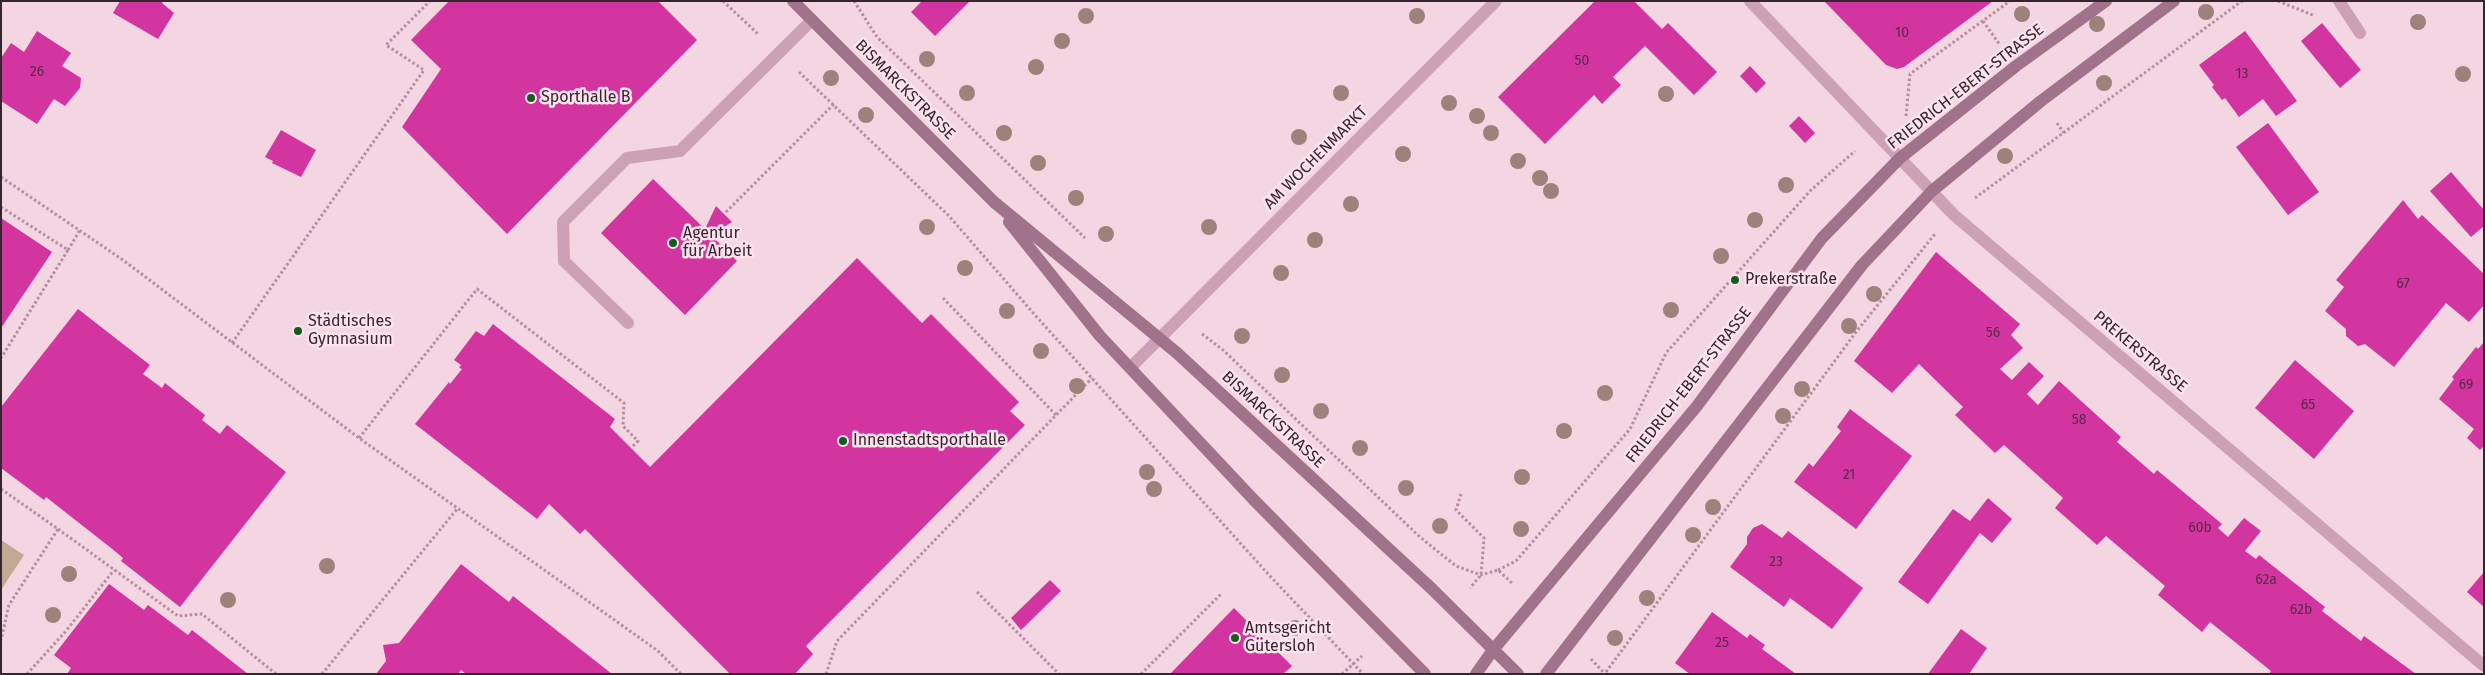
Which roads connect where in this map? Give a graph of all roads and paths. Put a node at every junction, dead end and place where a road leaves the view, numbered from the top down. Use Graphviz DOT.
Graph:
graph roads {
  1 [pos="430,1"];
  2 [pos="723,1"];
  3 [pos="793,1"];
  4 [pos="854,1"];
  5 [pos="1496,1"];
  6 [pos="1750,1"];
  7 [pos="2010,1"];
  8 [pos="2106,1"];
  9 [pos="2174,1"];
  10 [pos="2242,1"];
  11 [pos="2339,1"];
  12 [pos="812,20"];
  13 [pos="1983,21"];
  14 [pos="2360,32"];
  15 [pos="2002,47"];
  16 [pos="778,53"];
  17 [pos="834,104"];
  18 [pos="1906,116"];
  19 [pos="1856,150"];
  20 [pos="1900,158"];
  21 [pos="1,177"];
  22 [pos="1932,191"];
  23 [pos="1980,195"];
  24 [pos="994,202"];
  25 [pos="1,207"];
  26 [pos="726,212"];
  27 [pos="80,230"];
  28 [pos="1089,242"];
  29 [pos="1926,243"];
  30 [pos="68,250"];
  31 [pos="942,298"];
  32 [pos="1180,317"];
  33 [pos="628,323"];
  34 [pos="1158,339"];
  35 [pos="232,343"];
  36 [pos="1,358"];
  37 [pos="1130,368"];
  38 [pos="1092,378"];
  39 [pos="1056,415"];
  40 [pos="359,438"];
  41 [pos="631,448"];
  42 [pos="1,489"];
  43 [pos="1461,494"];
  44 [pos="457,509"];
  45 [pos="58,529"];
  46 [pos="114,570"];
  47 [pos="1498,570"];
  48 [pos="1481,575"];
  49 [pos="1509,580"];
  50 [pos="1472,586"];
  51 [pos="976,592"];
  52 [pos="1222,593"];
  53 [pos="1,640"];
  54 [pos="1493,650"];
  55 [pos="1362,656"];
  56 [pos="1595,662"];
  57 [pos="1355,663"];
  58 [pos="2484,666"];
  59 [pos="1605,673"];
  60 [pos="27,674"];
  61 [pos="276,674"];
  62 [pos="322,674"];
  63 [pos="681,674"];
  64 [pos="826,674"];
  65 [pos="1059,674"];
  66 [pos="1141,674"];
  67 [pos="1342,674"];
  68 [pos="1363,674"];
  69 [pos="1425,674"];
  70 [pos="1476,674"];
  71 [pos="1518,674"];
  72 [pos="1546,674"];
  1 -- 35 [label="path"];
  2 -- 16 [label="path"];
  3 -- 12 [label="main road, BISMARCKSTRASSE"];
  4 -- 28 [label="path"];
  5 -- 32 [label="street, AM WOCHENMARKT"];
  6 -- 20 [label="street, PREKERSTRASSE"];
  7 -- 13 [label="path"];
  8 -- 20 [label="main road, FRIEDRICH-EBERT-STRASSE"];
  9 -- 22 [label="main road"];
  10 -- 23 [label="path"];
  11 -- 14 [label="street"];
  12 -- 16 [label="street"];
  12 -- 24 [label="main road, BISMARCKSTRASSE"];
  13 -- 15 [label="path"];
  13 -- 18 [label="path"];
  16 -- 17 [label="path"];
  16 -- 33 [label="street"];
  17 -- 26 [label="path"];
  17 -- 38 [label="path"];
  19 -- 47 [label="path"];
  20 -- 22 [label="street, PREKERSTRASSE"];
  20 -- 54 [label="main road, FRIEDRICH-EBERT-STRASSE"];
  21 -- 27 [label="path"];
  22 -- 58 [label="street, PREKERSTRASSE"];
  22 -- 72 [label="main road"];
  24 -- 34 [label="main road, BISMARCKSTRASSE"];
  24 -- 37 [label="main road, BISMARCKSTRASSE"];
  25 -- 30 [label="path"];
  27 -- 30 [label="path"];
  27 -- 35 [label="path"];
  29 -- 59 [label="path"];
  30 -- 36 [label="path"];
  31 -- 39 [label="path"];
  32 -- 34 [label="street, AM WOCHENMARKT"];
  32 -- 48 [label="path"];
  34 -- 37 [label="street, AM WOCHENMARKT"];
  34 -- 54 [label="main road, BISMARCKSTRASSE"];
  35 -- 40 [label="path"];
  37 -- 69 [label="main road, BISMARCKSTRASSE"];
  38 -- 39 [label="path"];
  38 -- 57 [label="path"];
  39 -- 64 [label="path"];
  40 -- 41 [label="path"];
  40 -- 44 [label="path"];
  42 -- 45 [label="path"];
  43 -- 48 [label="path"];
  44 -- 62 [label="path"];
  44 -- 63 [label="path"];
  45 -- 46 [label="path"];
  45 -- 53 [label="path"];
  46 -- 60 [label="path"];
  46 -- 61 [label="path"];
  47 -- 48 [label="path"];
  47 -- 49 [label="path"];
  48 -- 50 [label="path"];
  51 -- 65 [label="path"];
  52 -- 66 [label="path"];
  54 -- 70 [label="main road, FRIEDRICH-EBERT-STRASSE"];
  54 -- 71 [label="main road, BISMARCKSTRASSE"];
  55 -- 57 [label="path"];
  56 -- 59 [label="path"];
  57 -- 67 [label="path"];
  57 -- 68 [label="path"];
}
